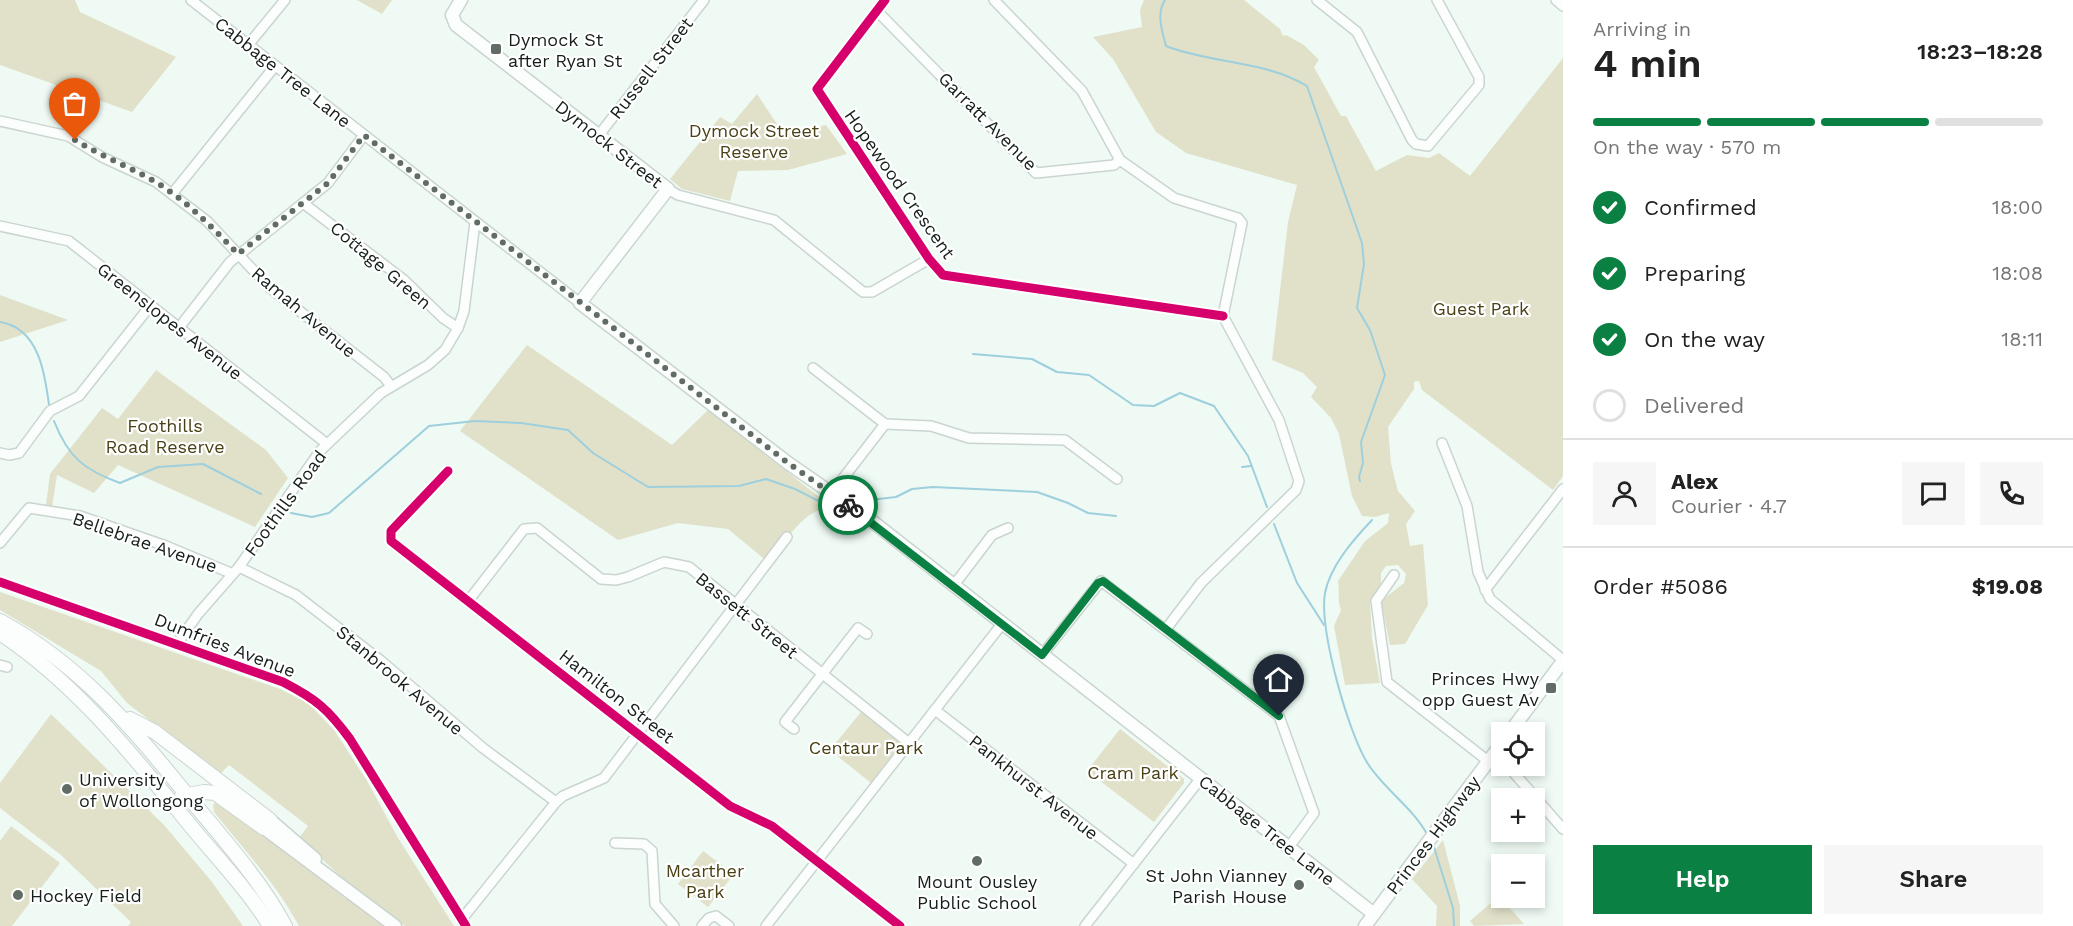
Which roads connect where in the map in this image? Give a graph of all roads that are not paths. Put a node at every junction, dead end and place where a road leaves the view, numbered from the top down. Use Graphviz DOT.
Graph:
graph roads {
  1 [pos="190,0"];
  2 [pos="285,0"];
  3 [pos="461,0"];
  4 [pos="704,0"];
  5 [pos="885,0"];
  6 [pos="994,0"];
  7 [pos="1317,0"];
  8 [pos="1437,0"];
  9 [pos="1556,0"];
  10 [pos="1563,6"];
  11 [pos="877,11"];
  12 [pos="248,45"];
  13 [pos="275,66"];
  14 [pos="0,121"];
  15 [pos="364,135"];
  16 [pos="598,135"];
  17 [pos="1120,160"];
  18 [pos="668,189"];
  19 [pos="172,194"];
  20 [pos="303,203"];
  21 [pos="476,222"];
  22 [pos="0,226"];
  23 [pos="238,254"];
  24 [pos="929,259"];
  25 [pos="580,303"];
  26 [pos="150,306"];
  27 [pos="1223,316"];
  28 [pos="458,328"];
  29 [pos="178,329"];
  30 [pos="813,368"];
  31 [pos="391,386"];
  32 [pos="885,424"];
  33 [pos="1442,443"];
  34 [pos="327,444"];
  35 [pos="0,453"];
  36 [pos="448,471"];
  37 [pos="1117,479"];
  38 [pos="1563,489"];
  39 [pos="831,494"];
  40 [pos="1008,528"];
  41 [pos="787,537"];
  42 [pos="0,543"];
  43 [pos="236,570"];
  44 [pos="1394,575"];
  45 [pos="0,582"];
  46 [pos="954,585"];
  47 [pos="1485,590"];
  48 [pos="469,600"];
  49 [pos="735,606"];
  50 [pos="0,621"];
  51 [pos="1002,624"];
  52 [pos="859,628"];
  53 [pos="1166,628"];
  54 [pos="0,633"];
  55 [pos="177,644"];
  56 [pos="21,647"];
  57 [pos="1042,655"];
  58 [pos="1563,661"];
  59 [pos="823,676"];
  60 [pos="935,710"];
  61 [pos="120,713"];
  62 [pos="776,715"];
  63 [pos="785,722"];
  64 [pos="1517,722"];
  65 [pos="794,729"];
  66 [pos="638,734"];
  67 [pos="909,743"];
  68 [pos="1491,750"];
  69 [pos="1491,761"];
  70 [pos="1517,776"];
  71 [pos="1201,778"];
  72 [pos="188,796"];
  73 [pos="556,802"];
  74 [pos="267,824"];
  75 [pos="1563,829"];
  76 [pos="615,843"];
  77 [pos="1289,847"];
  78 [pos="818,862"];
  79 [pos="1134,864"];
  80 [pos="1374,914"];
  81 [pos="464,923"];
  82 [pos="270,926"];
  83 [pos="287,926"];
  84 [pos="395,926"];
  85 [pos="674,926"];
  86 [pos="702,926"];
  87 [pos="729,926"];
  88 [pos="766,926"];
  89 [pos="900,926"];
  90 [pos="1085,926"];
  91 [pos="1365,926"];
  1 -- 12 [label="street, Cabbage Tree Lane"];
  2 -- 12 [label="street"];
  3 -- 16 [label="main road, Dymock Street"];
  4 -- 16 [label="street, Russell Street"];
  5 -- 11 [label="street, Hopewood Crescent"];
  6 -- 17 [label="street"];
  7 -- 8 [label="street"];
  9 -- 10 [label="street"];
  11 -- 17 [label="street, Garratt Avenue"];
  11 -- 24 [label="street, Hopewood Crescent"];
  12 -- 13 [label="street, Cabbage Tree Lane"];
  13 -- 15 [label="street, Cabbage Tree Lane"];
  13 -- 19 [label="street"];
  14 -- 19 [label="street, Ramah Avenue"];
  15 -- 20 [label="street"];
  15 -- 21 [label="street, Cabbage Tree Lane"];
  16 -- 18 [label="main road, Dymock Street"];
  17 -- 27 [label="street"];
  18 -- 24 [label="street, Dymock Street"];
  18 -- 25 [label="main road"];
  19 -- 23 [label="street, Ramah Avenue"];
  20 -- 23 [label="street"];
  20 -- 28 [label="street, Cottage Green"];
  21 -- 25 [label="street, Cabbage Tree Lane"];
  21 -- 28 [label="street, Foothills Road"];
  22 -- 26 [label="street, Greenslopes Avenue"];
  23 -- 29 [label="street"];
  23 -- 31 [label="street, Ramah Avenue"];
  24 -- 27 [label="street, Hopewood Crescent"];
  25 -- 39 [label="main road, Cabbage Tree Lane"];
  26 -- 29 [label="street, Greenslopes Avenue"];
  26 -- 35 [label="street"];
  27 -- 53 [label="street"];
  28 -- 31 [label="street, Foothills Road"];
  29 -- 34 [label="street, Greenslopes Avenue"];
  30 -- 32 [label="street"];
  31 -- 34 [label="street, Foothills Road"];
  32 -- 37 [label="street"];
  32 -- 39 [label="street"];
  33 -- 47 [label="street"];
  34 -- 43 [label="street, Foothills Road"];
  36 -- 48 [label="street, Hamilton Street"];
  38 -- 47 [label="street"];
  39 -- 46 [label="main road, Cabbage Tree Lane"];
  40 -- 46 [label="street"];
  41 -- 49 [label="street"];
  42 -- 43 [label="street, Bellebrae Avenue"];
  43 -- 55 [label="street, Foothills Road"];
  43 -- 73 [label="street, Stanbrook Avenue"];
  44 -- 68 [label="street"];
  45 -- 55 [label="street, Dumfries Avenue"];
  46 -- 51 [label="main road, Cabbage Tree Lane"];
  47 -- 58 [label="street"];
  48 -- 49 [label="street, Bassett Street"];
  48 -- 66 [label="street, Hamilton Street"];
  49 -- 59 [label="street, Bassett Street"];
  49 -- 66 [label="street"];
  50 -- 61 [label="highway"];
  51 -- 57 [label="main road, Cabbage Tree Lane"];
  51 -- 60 [label="street"];
  52 -- 59 [label="street"];
  53 -- 57 [label="street"];
  53 -- 77 [label="street"];
  54 -- 56 [label="highway"];
  55 -- 81 [label="street, Dumfries Avenue"];
  56 -- 72 [label="highway"];
  56 -- 82 [label="highway"];
  57 -- 71 [label="main road, Cabbage Tree Lane"];
  58 -- 64 [label="main road"];
  59 -- 63 [label="street"];
  59 -- 67 [label="street, Bassett Street"];
  60 -- 67 [label="street"];
  60 -- 79 [label="street, Pankhurst Avenue"];
  61 -- 72 [label="highway"];
  61 -- 74 [label="highway"];
  62 -- 63 [label="street"];
  63 -- 65 [label="street"];
  66 -- 73 [label="street"];
  66 -- 78 [label="street, Hamilton Street"];
  67 -- 78 [label="street"];
  69 -- 80 [label="main road, Princes Highway"];
  70 -- 75 [label="street"];
  71 -- 77 [label="main road, Cabbage Tree Lane"];
  71 -- 79 [label="street"];
  72 -- 74 [label="highway"];
  72 -- 83 [label="highway"];
  73 -- 81 [label="street"];
  74 -- 83 [label="highway"];
  74 -- 84 [label="main road"];
  76 -- 85 [label="street"];
  77 -- 80 [label="main road, Cabbage Tree Lane"];
  78 -- 88 [label="street"];
  78 -- 89 [label="street, Hamilton Street"];
  79 -- 90 [label="street"];
  80 -- 91 [label="main road, Princes Highway"];
  86 -- 87 [label="street"];
}
